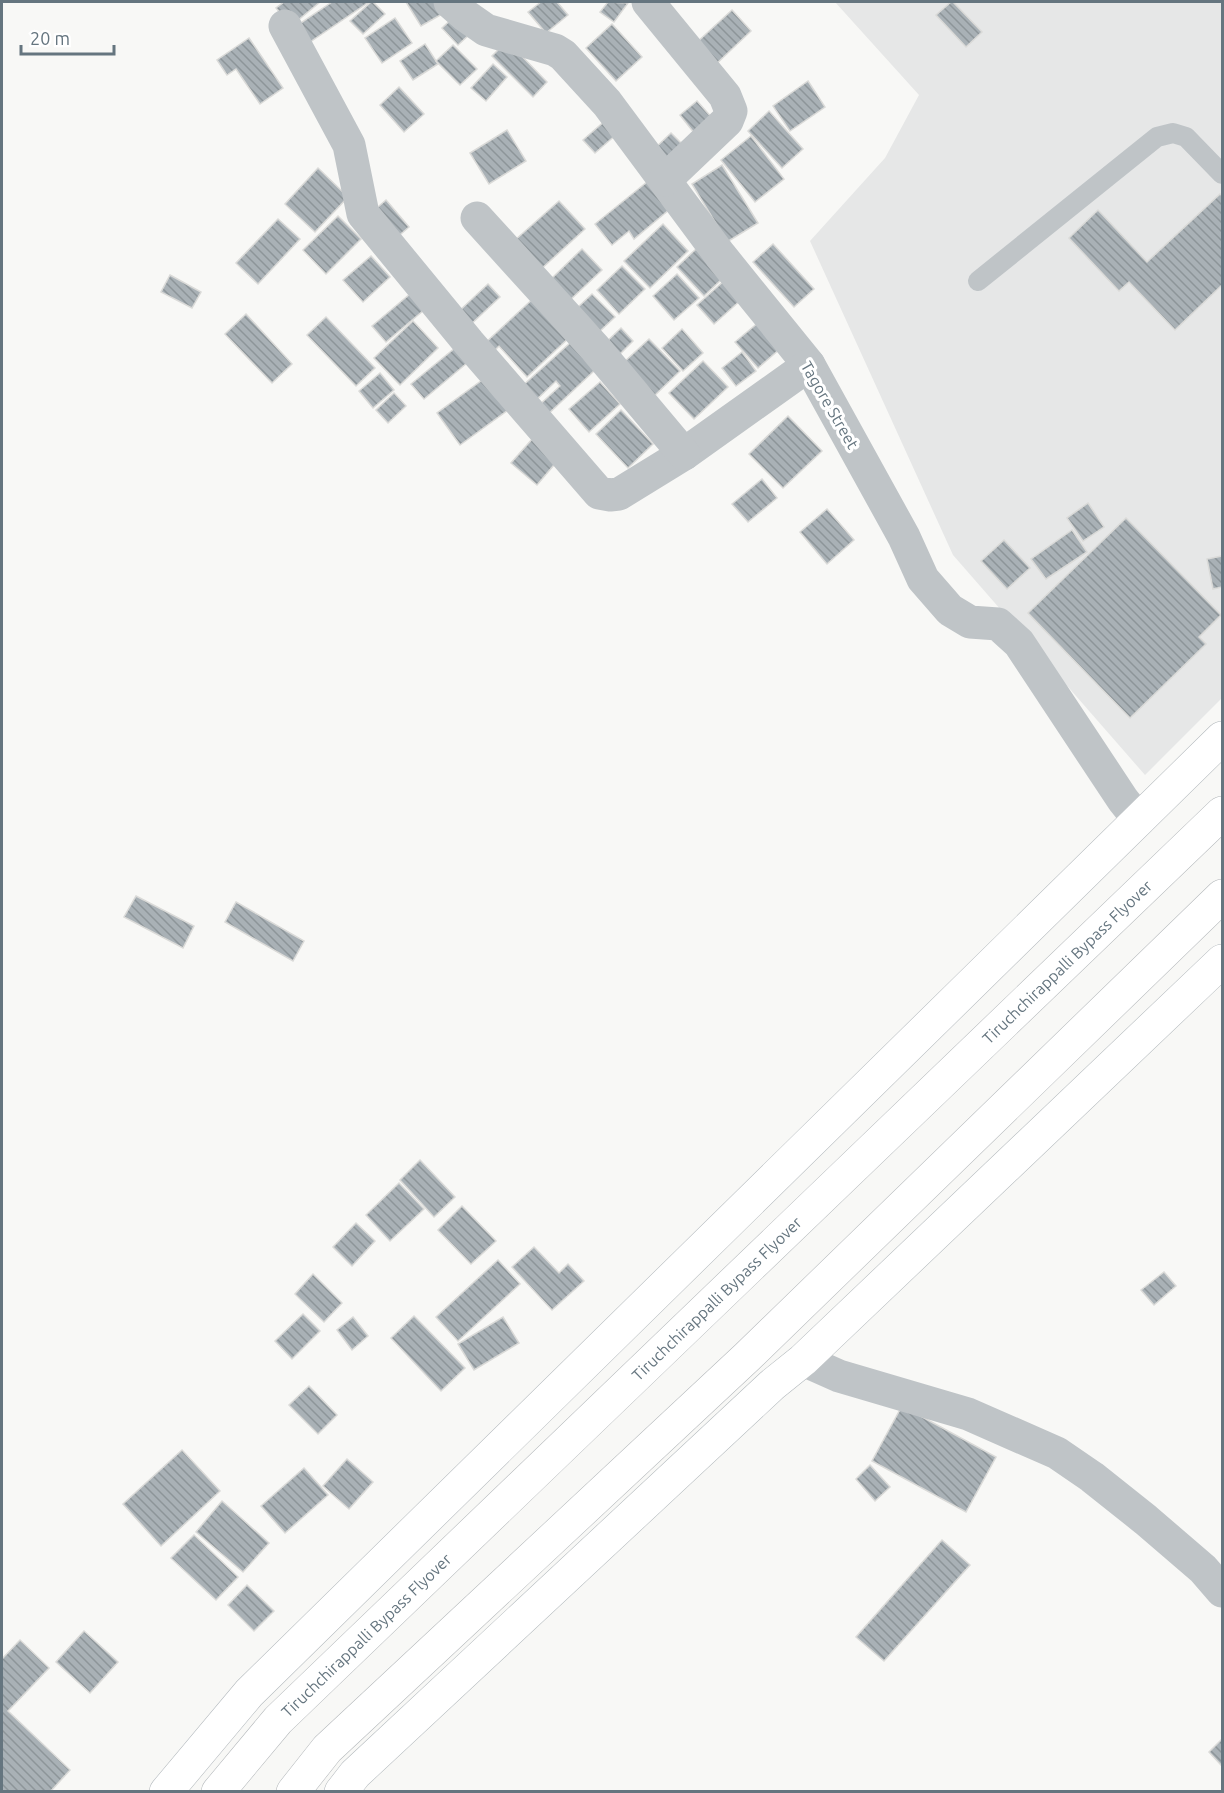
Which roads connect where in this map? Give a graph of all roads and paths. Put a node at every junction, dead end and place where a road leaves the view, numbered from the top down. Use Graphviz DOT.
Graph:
graph roads {
  1 [pos="450,2"];
  2 [pos="648,2"];
  3 [pos="285,26"];
  4 [pos="1222,174"];
  5 [pos="665,180"];
  6 [pos="477,218"];
  7 [pos="978,281"];
  8 [pos="809,365"];
  9 [pos="684,454"];
  10 [pos="1222,738"];
  11 [pos="1222,813"];
  12 [pos="1139,820"];
  13 [pos="1222,896"];
  14 [pos="1222,961"];
  15 [pos="802,1360"];
  16 [pos="1222,1591"];
  17 [pos="166,1791"];
  18 [pos="218,1791"];
  19 [pos="293,1791"];
  20 [pos="341,1791"];
  1 -- 5 [label="street, Tagore Street"];
  2 -- 5 [label="street"];
  3 -- 9 [label="street"];
  4 -- 7 [label="lane"];
  5 -- 8 [label="street, Tagore Street"];
  6 -- 9 [label="street"];
  8 -- 9 [label="street"];
  8 -- 12 [label="street, Tagore Street"];
  10 -- 12 [label="main road"];
  11 -- 18 [label="main road, Tiruchchirappalli Bypass Flyover"];
  12 -- 17 [label="main road"];
  13 -- 19 [label="main road"];
  14 -- 15 [label="main road"];
  15 -- 16 [label="street"];
  15 -- 20 [label="main road"];
}
